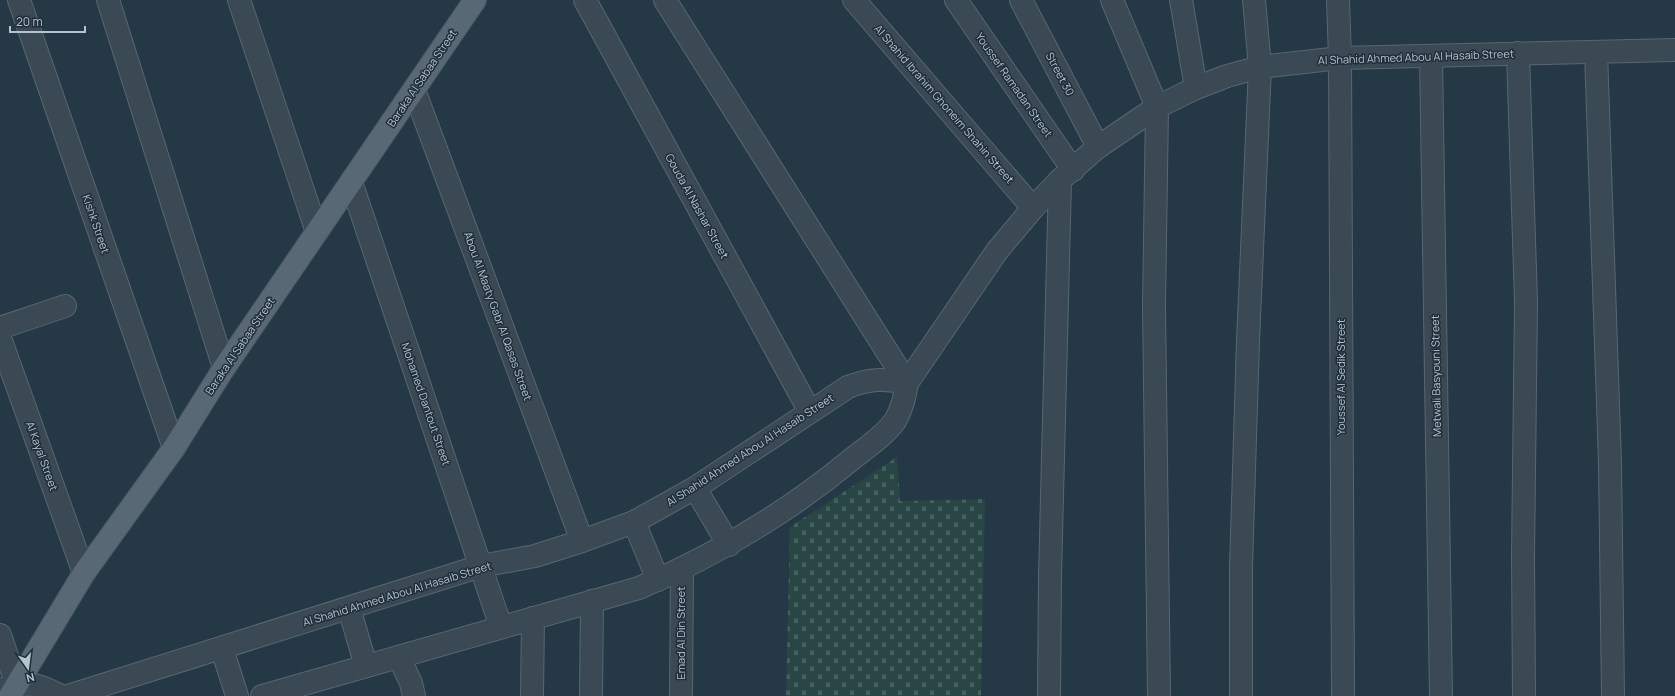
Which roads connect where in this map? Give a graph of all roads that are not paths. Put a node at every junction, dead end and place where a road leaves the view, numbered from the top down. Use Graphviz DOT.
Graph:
graph roads {
  1 [pos="19,0"];
  2 [pos="108,0"];
  3 [pos="239,0"];
  4 [pos="475,0"];
  5 [pos="585,0"];
  6 [pos="665,0"];
  7 [pos="854,0"];
  8 [pos="956,0"];
  9 [pos="1021,0"];
  10 [pos="1112,0"];
  11 [pos="1181,0"];
  12 [pos="1254,0"];
  13 [pos="1338,0"];
  14 [pos="1675,50"];
  15 [pos="1596,52"];
  16 [pos="1518,53"];
  17 [pos="1430,56"];
  18 [pos="1340,58"];
  19 [pos="1260,67"];
  20 [pos="1196,88"];
  21 [pos="414,90"];
  22 [pos="1157,108"];
  23 [pos="1098,147"];
  24 [pos="1066,175"];
  25 [pos="351,182"];
  26 [pos="1033,208"];
  27 [pos="316,232"];
  28 [pos="65,306"];
  29 [pos="0,328"];
  30 [pos="0,338"];
  31 [pos="224,368"];
  32 [pos="907,383"];
  33 [pos="810,412"];
  34 [pos="174,448"];
  35 [pos="695,488"];
  36 [pos="634,522"];
  37 [pos="582,541"];
  38 [pos="729,545"];
  39 [pos="481,566"];
  40 [pos="682,570"];
  41 [pos="84,573"];
  42 [pos="658,580"];
  43 [pos="592,601"];
  44 [pos="349,608"];
  45 [pos="533,618"];
  46 [pos="501,627"];
  47 [pos="0,635"];
  48 [pos="222,649"];
  49 [pos="399,657"];
  50 [pos="366,666"];
  51 [pos="9,690"];
  52 [pos="292,692"];
  53 [pos="61,696"];
  54 [pos="68,696"];
  55 [pos="73,696"];
  56 [pos="237,696"];
  57 [pos="262,696"];
  58 [pos="414,696"];
  59 [pos="532,696"];
  60 [pos="591,696"];
  61 [pos="681,696"];
  62 [pos="1049,696"];
  63 [pos="1159,696"];
  64 [pos="1241,696"];
  65 [pos="1343,696"];
  66 [pos="1441,696"];
  67 [pos="1524,696"];
  68 [pos="1613,696"];
  1 -- 34 [label="street, Kishk Street"];
  2 -- 31 [label="street"];
  3 -- 27 [label="street"];
  4 -- 21 [label="main road, Baraka Al Sabaa Street"];
  5 -- 33 [label="street, Gouda Al Nashar Street"];
  6 -- 32 [label="street"];
  7 -- 26 [label="street, Al Shahid Ibrahim Ghoneim Shahin Street"];
  8 -- 24 [label="street, Youssef Ramadan Street"];
  9 -- 23 [label="street, Street 30"];
  10 -- 22 [label="street"];
  11 -- 20 [label="street"];
  12 -- 19 [label="street"];
  13 -- 18 [label="street, Youssef Al Sedik Street"];
  14 -- 15 [label="street, Al Shahid Ahmed Abou Al Hasaib Street"];
  15 -- 16 [label="street, Al Shahid Ahmed Abou Al Hasaib Street"];
  15 -- 68 [label="street"];
  16 -- 17 [label="street, Al Shahid Ahmed Abou Al Hasaib Street"];
  16 -- 67 [label="street"];
  17 -- 18 [label="street, Al Shahid Ahmed Abou Al Hasaib Street"];
  17 -- 66 [label="street, Metwali Basyouni Street"];
  18 -- 19 [label="street, Al Shahid Ahmed Abou Al Hasaib Street"];
  18 -- 65 [label="street, Youssef Al Sedik Street"];
  19 -- 20 [label="street, Al Shahid Ahmed Abou Al Hasaib Street"];
  19 -- 64 [label="street"];
  20 -- 22 [label="street, Al Shahid Ahmed Abou Al Hasaib Street"];
  21 -- 25 [label="main road, Baraka Al Sabaa Street"];
  21 -- 37 [label="street, Abou Al Maaty Gabr Al Qasas Street"];
  22 -- 23 [label="street, Al Shahid Ahmed Abou Al Hasaib Street"];
  22 -- 63 [label="street"];
  23 -- 24 [label="street, Al Shahid Ahmed Abou Al Hasaib Street"];
  24 -- 26 [label="street, Al Shahid Ahmed Abou Al Hasaib Street"];
  24 -- 62 [label="street"];
  25 -- 27 [label="main road, Baraka Al Sabaa Street"];
  25 -- 39 [label="street, Mohamed Dantout Street"];
  26 -- 32 [label="street, Al Shahid Ahmed Abou Al Hasaib Street"];
  27 -- 31 [label="main road, Baraka Al Sabaa Street"];
  28 -- 29 [label="street"];
  30 -- 41 [label="street, Al Kayal Street"];
  31 -- 34 [label="main road, Baraka Al Sabaa Street"];
  32 -- 33 [label="street, Al Shahid Ahmed Abou Al Hasaib Street"];
  32 -- 38 [label="street, Al Shahid Ahmed Abou Al Hasaib Street"];
  33 -- 35 [label="street, Al Shahid Ahmed Abou Al Hasaib Street"];
  34 -- 41 [label="main road, Baraka Al Sabaa Street"];
  35 -- 36 [label="street, Al Shahid Ahmed Abou Al Hasaib Street"];
  35 -- 38 [label="street"];
  36 -- 37 [label="street, Al Shahid Ahmed Abou Al Hasaib Street"];
  36 -- 42 [label="street"];
  37 -- 39 [label="street, Al Shahid Ahmed Abou Al Hasaib Street"];
  38 -- 40 [label="street, Al Shahid Ahmed Abou Al Hasaib Street"];
  39 -- 44 [label="street, Al Shahid Ahmed Abou Al Hasaib Street"];
  39 -- 46 [label="street, Mohamed Dantout Street"];
  40 -- 42 [label="street, Al Shahid Ahmed Abou Al Hasaib Street"];
  40 -- 61 [label="street, Emad Al Din Street"];
  41 -- 51 [label="main road, Baraka Al Sabaa Street"];
  42 -- 43 [label="street, Al Shahid Ahmed Abou Al Hasaib Street"];
  43 -- 45 [label="street, Al Shahid Ahmed Abou Al Hasaib Street"];
  43 -- 60 [label="street"];
  44 -- 48 [label="street, Al Shahid Ahmed Abou Al Hasaib Street"];
  44 -- 50 [label="street"];
  45 -- 46 [label="street, Al Shahid Ahmed Abou Al Hasaib Street"];
  45 -- 59 [label="street"];
  46 -- 49 [label="street, Al Shahid Ahmed Abou Al Hasaib Street"];
  47 -- 51 [label="street"];
  48 -- 55 [label="street, Al Shahid Ahmed Abou Al Hasaib Street"];
  48 -- 56 [label="street"];
  49 -- 50 [label="street, Al Shahid Ahmed Abou Al Hasaib Street"];
  49 -- 58 [label="street"];
  50 -- 52 [label="street, Al Shahid Ahmed Abou Al Hasaib Street"];
  51 -- 53 [label="street"];
  52 -- 57 [label="street, Al Shahid Ahmed Abou Al Hasaib Street"];
  54 -- 55 [label="street, Al Shahid Ahmed Abou Al Hasaib Street"];
}
